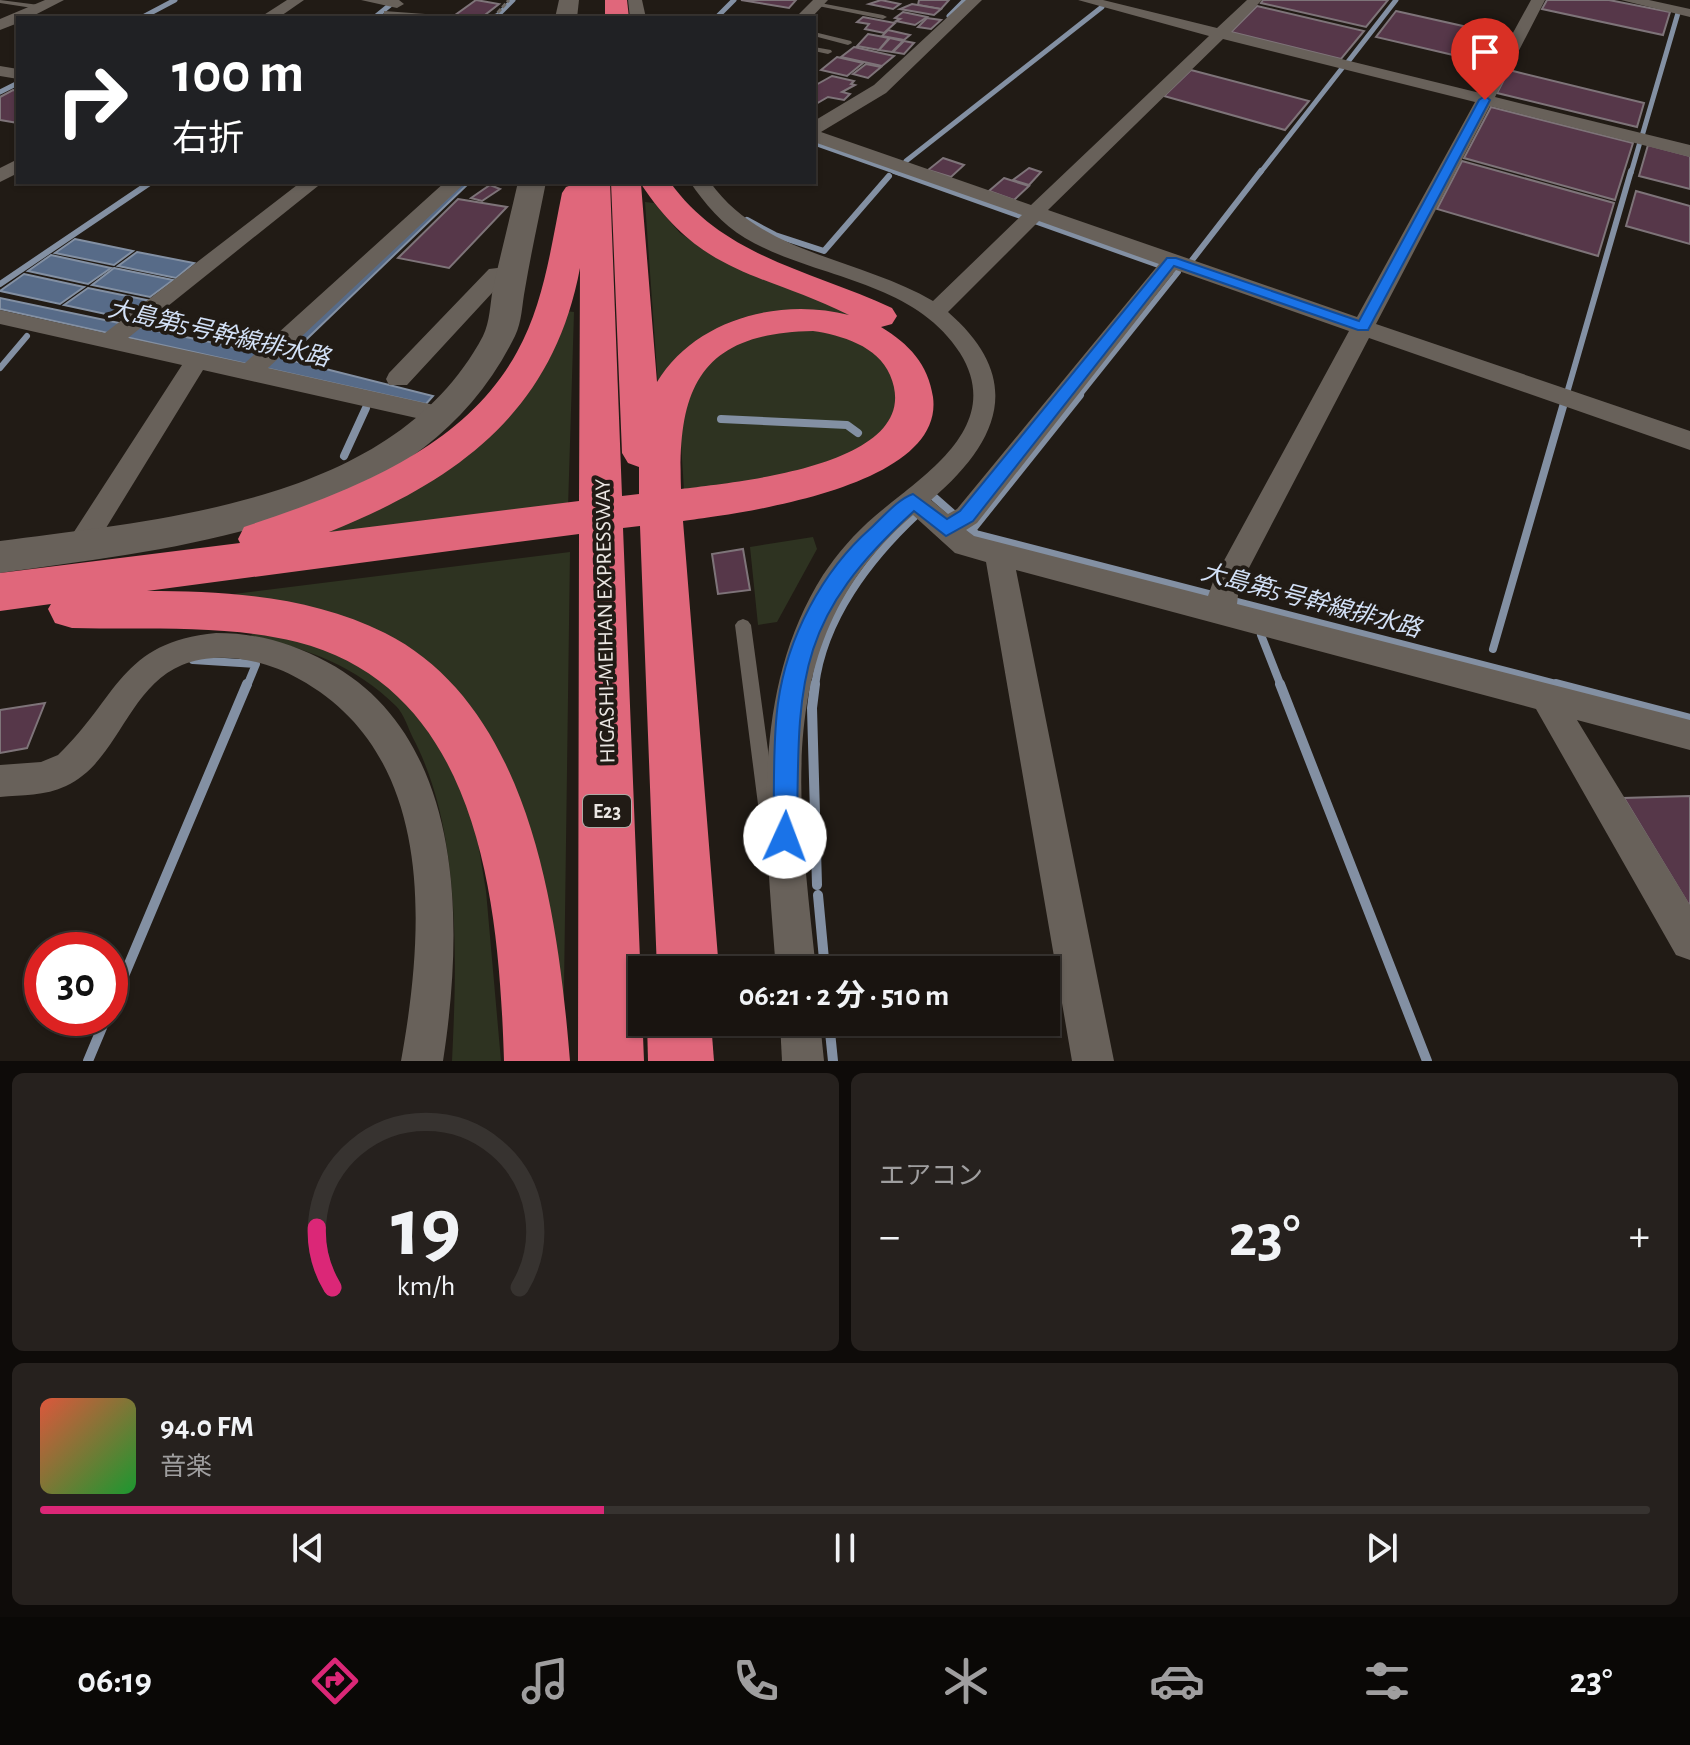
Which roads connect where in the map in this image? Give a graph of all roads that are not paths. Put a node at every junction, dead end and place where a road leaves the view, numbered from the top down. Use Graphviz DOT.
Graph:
graph roads {
  1 [pos="57,0"];
  2 [pos="297,0"];
  3 [pos="368,0"];
  4 [pos="594,0"];
  5 [pos="975,0"];
  6 [pos="1085,0"];
  7 [pos="1255,0"];
  8 [pos="1538,0"];
  9 [pos="1628,0"];
  10 [pos="0,1"];
  11 [pos="820,2"];
  12 [pos="39,7"];
  13 [pos="392,9"];
  14 [pos="619,12"];
  15 [pos="1690,13"];
  16 [pos="20,16"];
  17 [pos="270,16"];
  18 [pos="433,16"];
  19 [pos="805,16"];
  20 [pos="883,17"];
  21 [pos="1220,34"];
  22 [pos="816,35"];
  23 [pos="848,43"];
  24 [pos="816,49"];
  25 [pos="828,52"];
  26 [pos="1485,100"];
  27 [pos="816,128"];
  28 [pos="816,137"];
  29 [pos="1690,151"];
  30 [pos="310,184"];
  31 [pos="454,184"];
  32 [pos="532,184"];
  33 [pos="587,184"];
  34 [pos="587,184"];
  35 [pos="626,184"];
  36 [pos="656,184"];
  37 [pos="701,184"];
  38 [pos="1032,216"];
  39 [pos="1168,265"];
  40 [pos="513,272"];
  41 [pos="935,312"];
  42 [pos="0,317"];
  43 [pos="1363,327"];
  44 [pos="111,340"];
  45 [pos="197,361"];
  46 [pos="252,371"];
  47 [pos="398,379"];
  48 [pos="443,415"];
  49 [pos="1690,441"];
  50 [pos="652,481"];
  51 [pos="913,500"];
  52 [pos="954,524"];
  53 [pos="999,554"];
  54 [pos="639,555"];
  55 [pos="0,557"];
  56 [pos="79,578"];
  57 [pos="0,592"];
  58 [pos="1223,602"];
  59 [pos="0,619"];
  60 [pos="743,625"];
  61 [pos="1546,697"];
  62 [pos="1690,735"];
  63 [pos="0,781"];
  64 [pos="785,837"];
  65 [pos="1690,941"];
  66 [pos="674,956"];
  67 [pos="686,956"];
  68 [pos="795,956"];
  69 [pos="680,1036"];
  70 [pos="690,1036"];
  71 [pos="801,1036"];
  72 [pos="422,1061"];
  73 [pos="537,1061"];
  74 [pos="611,1061"];
  75 [pos="681,1061"];
  76 [pos="690,1061"];
  77 [pos="803,1061"];
  78 [pos="1093,1061"];
  1 -- 12 [label="street"];
  2 -- 17 [label="street"];
  3 -- 13 [label="street"];
  4 -- 14 [label="highway"];
  5 -- 27 [label="street"];
  6 -- 21 [label="street"];
  7 -- 21 [label="street"];
  8 -- 26 [label="street"];
  9 -- 15 [label="street"];
  10 -- 12 [label="lane"];
  11 -- 19 [label="street"];
  11 -- 20 [label="lane"];
  12 -- 16 [label="street"];
  13 -- 18 [label="lane"];
  21 -- 26 [label="street"];
  21 -- 38 [label="street"];
  22 -- 23 [label="lane"];
  24 -- 25 [label="lane"];
  26 -- 29 [label="street"];
  26 -- 43 [label="street"];
  28 -- 38 [label="street"];
  30 -- 44 [label="street"];
  31 -- 46 [label="street"];
  32 -- 40 [label="main road"];
  33 -- 56 [label="highway"];
  34 -- 54 [label="highway, HIGASHI-MEIHAN EXPRESSWAY / E23"];
  35 -- 50 [label="highway, HIGASHI-MEIHAN EXPRESSWAY / E23"];
  36 -- 56 [label="highway"];
  37 -- 41 [label="street"];
  38 -- 39 [label="street"];
  38 -- 41 [label="street"];
  39 -- 43 [label="street"];
  39 -- 52 [label="street"];
  40 -- 47 [label="street"];
  40 -- 48 [label="main road"];
  41 -- 51 [label="street"];
  42 -- 44 [label="street"];
  43 -- 49 [label="street"];
  43 -- 58 [label="street"];
  44 -- 45 [label="street"];
  45 -- 46 [label="street"];
  45 -- 56 [label="street"];
  46 -- 48 [label="street"];
  48 -- 56 [label="main road"];
  50 -- 54 [label="highway, HIGASHI-MEIHAN EXPRESSWAY / E23"];
  50 -- 56 [label="highway"];
  51 -- 52 [label="street"];
  51 -- 64 [label="street"];
  52 -- 53 [label="street"];
  53 -- 58 [label="street"];
  53 -- 78 [label="street"];
  54 -- 66 [label="highway, HIGASHI-MEIHAN EXPRESSWAY / E23"];
  54 -- 67 [label="highway"];
  54 -- 74 [label="highway, HIGASHI-MEIHAN EXPRESSWAY / E23"];
  55 -- 56 [label="main road"];
  56 -- 57 [label="highway"];
  56 -- 59 [label="highway"];
  56 -- 73 [label="highway"];
  58 -- 61 [label="street"];
  60 -- 64 [label="lane"];
  61 -- 62 [label="street"];
  61 -- 65 [label="street"];
  63 -- 72 [label="street"];
  64 -- 68 [label="street"];
  69 -- 75 [label="highway"];
  70 -- 76 [label="highway"];
  71 -- 77 [label="street"];
}
